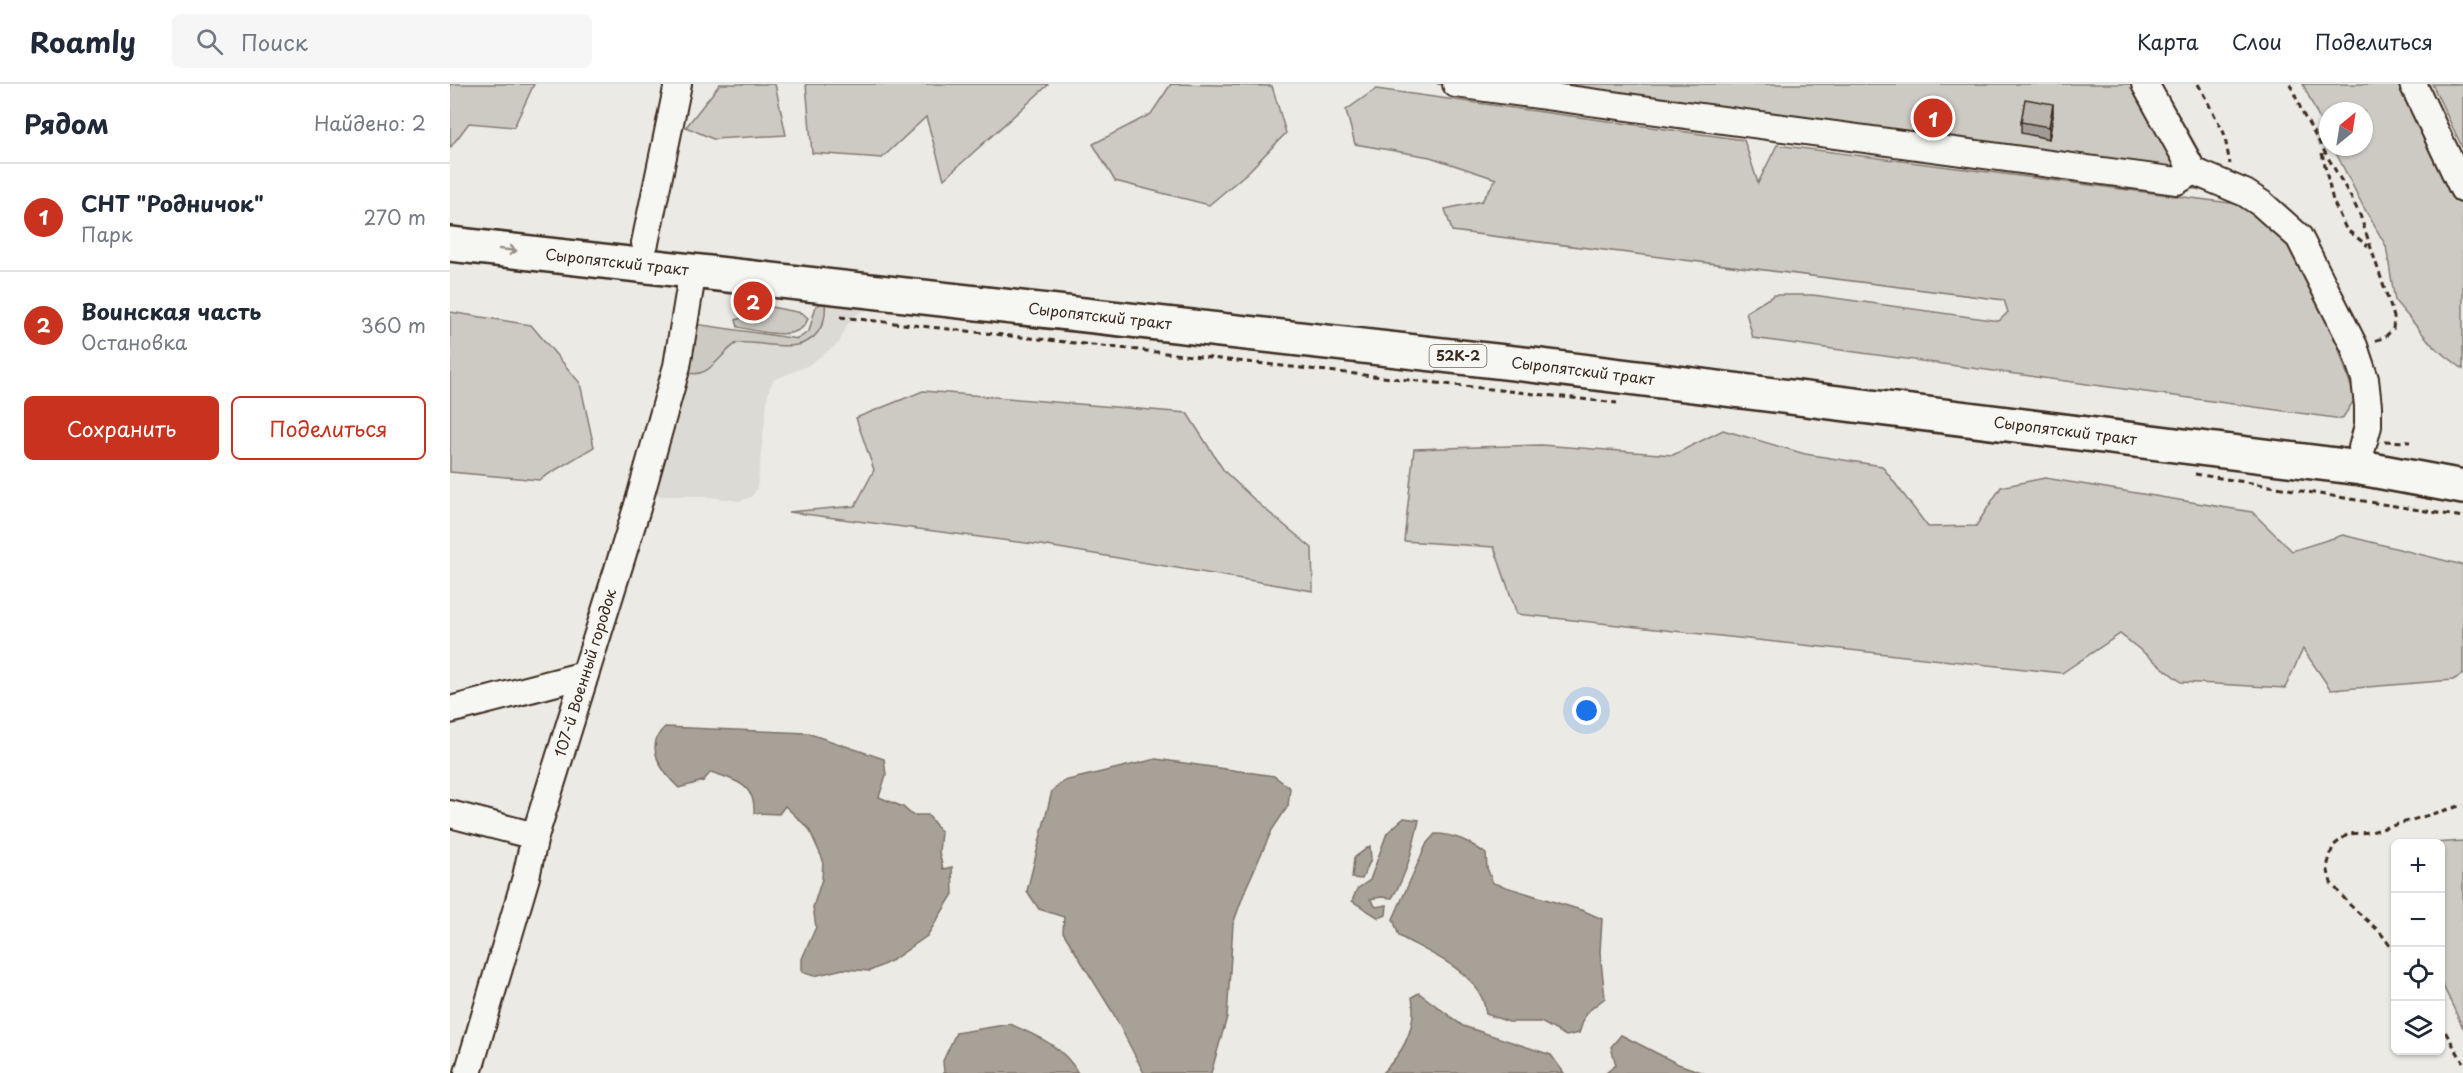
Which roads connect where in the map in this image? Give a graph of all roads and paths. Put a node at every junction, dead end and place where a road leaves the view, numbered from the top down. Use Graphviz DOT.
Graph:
graph roads {
  1 [pos="678,84"];
  2 [pos="1456,84"];
  3 [pos="2145,84"];
  4 [pos="2198,84"];
  5 [pos="2290,84"];
  6 [pos="2414,84"];
  7 [pos="2319,145"];
  8 [pos="2323,156"];
  9 [pos="2325,156"];
  10 [pos="2193,171"];
  11 [pos="2229,186"];
  12 [pos="2463,189"];
  13 [pos="450,222"];
  14 [pos="645,243"];
  15 [pos="450,244"];
  16 [pos="2368,246"];
  17 [pos="693,270"];
  18 [pos="840,317"];
  19 [pos="2354,346"];
  20 [pos="1621,403"];
  21 [pos="2362,448"];
  22 [pos="2463,466"];
  23 [pos="2186,473"];
  24 [pos="2463,487"];
  25 [pos="2463,517"];
  26 [pos="584,675"];
  27 [pos="450,710"];
  28 [pos="2463,805"];
  29 [pos="450,814"];
  30 [pos="535,836"];
  31 [pos="2391,947"];
  32 [pos="2445,1031"];
  33 [pos="2463,1062"];
  34 [pos="468,1073"];
  1 -- 14 [label="street"];
  2 -- 10 [label="street"];
  3 -- 10 [label="street"];
  4 -- 11 [label="path"];
  5 -- 7 [label="path"];
  6 -- 12 [label="street"];
  8 -- 16 [label="path"];
  9 -- 16 [label="path"];
  10 -- 11 [label="street"];
  11 -- 19 [label="street"];
  13 -- 14 [label="main road, Сыропятский тракт / 52К-2"];
  14 -- 21 [label="main road, Сыропятский тракт / 52К-2"];
  15 -- 17 [label="main road, Сыропятский тракт / 52К-2, one-way"];
  16 -- 19 [label="path"];
  17 -- 24 [label="main road, Сыропятский тракт / 52К-2"];
  17 -- 26 [label="street, 107-й Военный городок"];
  18 -- 20 [label="path"];
  19 -- 21 [label="street"];
  21 -- 22 [label="main road, Сыропятский тракт / 52К-2"];
  23 -- 25 [label="path"];
  26 -- 27 [label="street"];
  26 -- 30 [label="street, 107-й Военный городок"];
  28 -- 31 [label="path"];
  29 -- 30 [label="street"];
  30 -- 34 [label="street, 107-й Военный городок"];
  32 -- 33 [label="path"];
}
